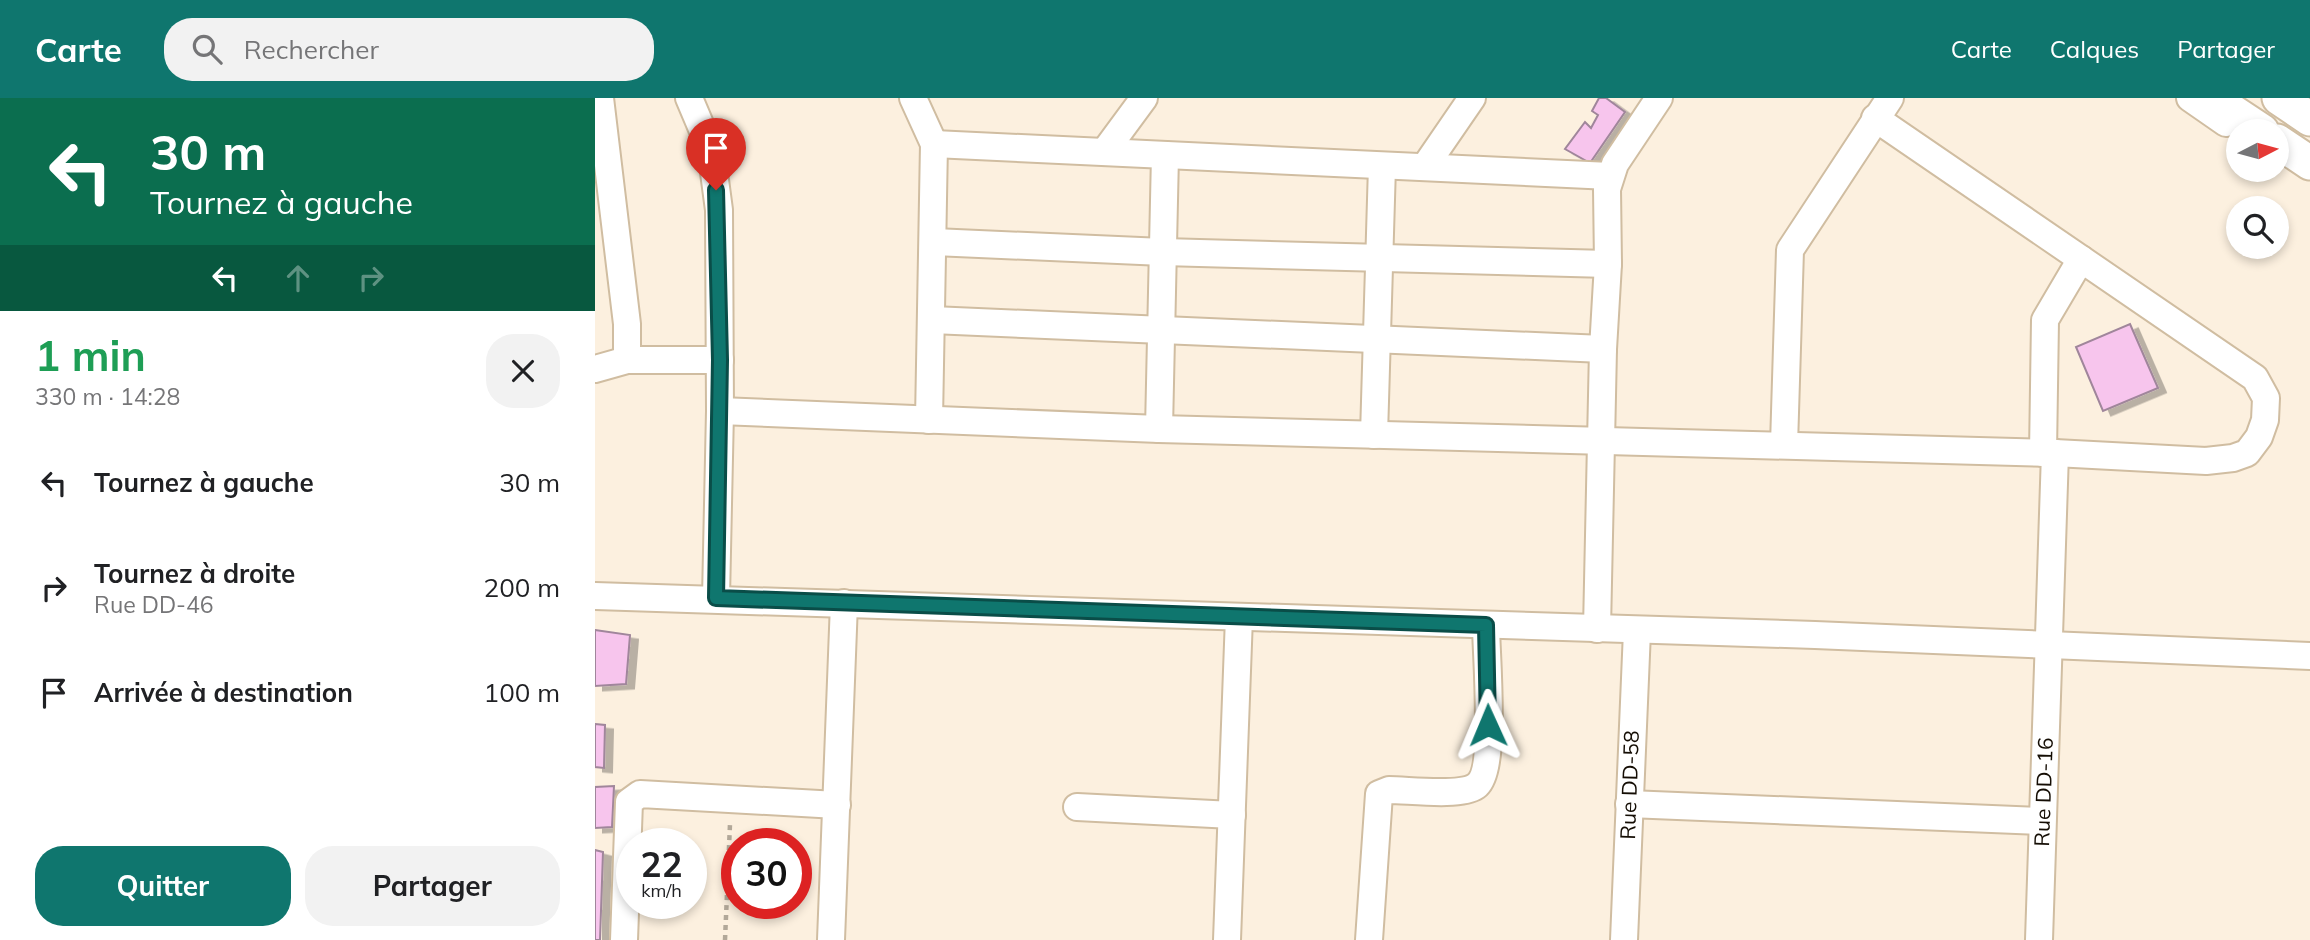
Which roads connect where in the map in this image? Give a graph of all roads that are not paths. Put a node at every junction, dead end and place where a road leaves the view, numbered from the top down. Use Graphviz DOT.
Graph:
graph roads {
  1 [pos="600,98"];
  2 [pos="689,98"];
  3 [pos="913,98"];
  4 [pos="1144,98"];
  5 [pos="1659,98"];
  6 [pos="2190,98"];
  7 [pos="2212,98"];
  8 [pos="2279,98"];
  9 [pos="1468,99"];
  10 [pos="1883,108"];
  11 [pos="2244,119"];
  12 [pos="2310,119"];
  13 [pos="2226,123"];
  14 [pos="599,143"];
  15 [pos="934,144"];
  16 [pos="2289,149"];
  17 [pos="1105,151"];
  18 [pos="1165,155"];
  19 [pos="2310,163"];
  20 [pos="1426,165"];
  21 [pos="1382,166"];
  22 [pos="2289,166"];
  23 [pos="1610,176"];
  24 [pos="2310,181"];
  25 [pos="934,243"];
  26 [pos="1163,252"];
  27 [pos="1378,256"];
  28 [pos="2081,259"];
  29 [pos="1608,264"];
  30 [pos="932,320"];
  31 [pos="1161,330"];
  32 [pos="1376,337"];
  33 [pos="1603,349"];
  34 [pos="627,360"];
  35 [pos="720,360"];
  36 [pos="595,369"];
  37 [pos="720,411"];
  38 [pos="929,420"];
  39 [pos="1159,429"];
  40 [pos="1374,435"];
  41 [pos="1602,441"];
  42 [pos="1784,445"];
  43 [pos="2049,453"];
  44 [pos="595,596"];
  45 [pos="716,598"];
  46 [pos="844,603"];
  47 [pos="1239,617"];
  48 [pos="1486,625"];
  49 [pos="1597,629"];
  50 [pos="1637,631"];
  51 [pos="2050,645"];
  52 [pos="2310,656"];
  53 [pos="837,804"];
  54 [pos="1629,804"];
  55 [pos="1077,807"];
  56 [pos="1232,815"];
  57 [pos="2042,821"];
  58 [pos="624,940"];
  59 [pos="831,940"];
  60 [pos="1227,940"];
  61 [pos="1369,940"];
  62 [pos="1624,940"];
  63 [pos="2039,940"];
  1 -- 14 [label="street"];
  2 -- 35 [label="street"];
  3 -- 15 [label="street"];
  4 -- 17 [label="street"];
  5 -- 23 [label="street"];
  6 -- 13 [label="street"];
  7 -- 11 [label="main road"];
  8 -- 12 [label="main road"];
  9 -- 20 [label="street"];
  10 -- 28 [label="street"];
  10 -- 42 [label="street"];
  14 -- 34 [label="street"];
  15 -- 17 [label="street"];
  15 -- 25 [label="street"];
  16 -- 19 [label="main road"];
  17 -- 18 [label="street"];
  18 -- 21 [label="street"];
  18 -- 26 [label="street"];
  20 -- 21 [label="street"];
  20 -- 23 [label="street"];
  21 -- 27 [label="street"];
  22 -- 24 [label="street"];
  23 -- 29 [label="street"];
  25 -- 26 [label="street"];
  25 -- 30 [label="street"];
  26 -- 27 [label="street"];
  26 -- 31 [label="street"];
  27 -- 29 [label="street"];
  27 -- 32 [label="street"];
  28 -- 43 [label="street, Rue DD-16"];
  28 -- 43 [label="street"];
  29 -- 33 [label="street"];
  30 -- 31 [label="street"];
  30 -- 38 [label="street"];
  31 -- 32 [label="street"];
  31 -- 39 [label="street"];
  32 -- 33 [label="street"];
  32 -- 40 [label="street"];
  33 -- 41 [label="street"];
  34 -- 35 [label="street"];
  34 -- 36 [label="street"];
  35 -- 37 [label="street"];
  37 -- 38 [label="street"];
  37 -- 45 [label="street"];
  38 -- 39 [label="street"];
  39 -- 40 [label="street"];
  40 -- 41 [label="street"];
  41 -- 42 [label="street"];
  41 -- 49 [label="street"];
  42 -- 43 [label="street"];
  43 -- 51 [label="street, Rue DD-16"];
  44 -- 45 [label="street"];
  45 -- 46 [label="street"];
  46 -- 47 [label="street"];
  46 -- 53 [label="street"];
  47 -- 48 [label="street"];
  47 -- 56 [label="street"];
  48 -- 49 [label="street"];
  48 -- 61 [label="street"];
  49 -- 50 [label="street"];
  50 -- 51 [label="street"];
  50 -- 54 [label="street, Rue DD-58"];
  51 -- 52 [label="street"];
  51 -- 57 [label="street, Rue DD-16"];
  53 -- 58 [label="street"];
  53 -- 59 [label="street"];
  54 -- 57 [label="street"];
  54 -- 62 [label="street, Rue DD-58"];
  55 -- 56 [label="street"];
  56 -- 60 [label="street"];
  57 -- 63 [label="street, Rue DD-16"];
}
